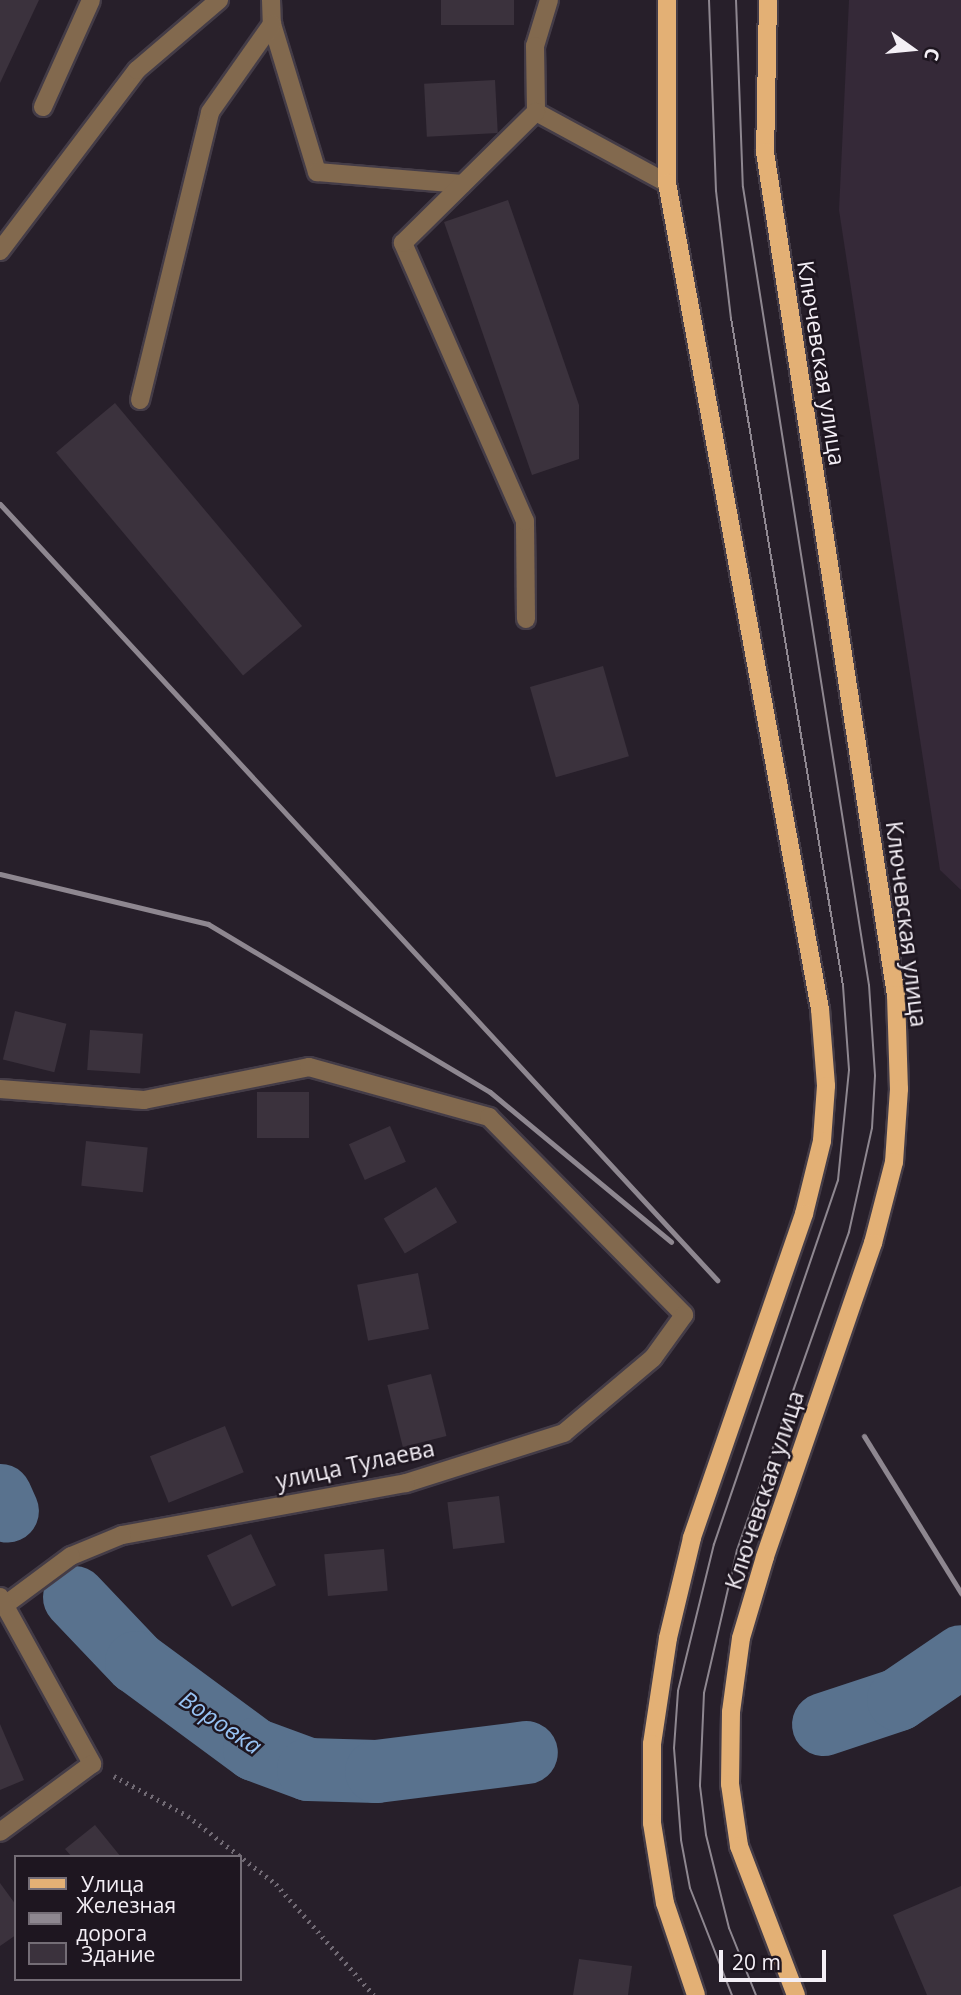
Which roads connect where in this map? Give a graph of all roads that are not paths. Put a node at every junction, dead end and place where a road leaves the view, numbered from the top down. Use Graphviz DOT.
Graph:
graph roads {
  1 [pos="91,0"];
  2 [pos="219,0"];
  3 [pos="271,0"];
  4 [pos="549,0"];
  5 [pos="667,0"];
  6 [pos="768,0"];
  7 [pos="272,24"];
  8 [pos="43,107"];
  9 [pos="536,112"];
  10 [pos="667,183"];
  11 [pos="463,184"];
  12 [pos="0,251"];
  13 [pos="141,400"];
  14 [pos="526,619"];
  15 [pos="0,1089"];
  16 [pos="2,1601"];
  17 [pos="0,1832"];
  18 [pos="696,1995"];
  19 [pos="796,1995"];
  1 -- 8 [label="street"];
  2 -- 12 [label="street"];
  3 -- 7 [label="street"];
  4 -- 9 [label="street"];
  5 -- 10 [label="main road"];
  6 -- 19 [label="main road, Ключевская улица"];
  7 -- 11 [label="street"];
  7 -- 13 [label="street"];
  9 -- 10 [label="street"];
  9 -- 11 [label="street"];
  10 -- 18 [label="main road"];
  11 -- 14 [label="street"];
  15 -- 16 [label="street, улица Тулаева"];
  16 -- 17 [label="street"];
}
